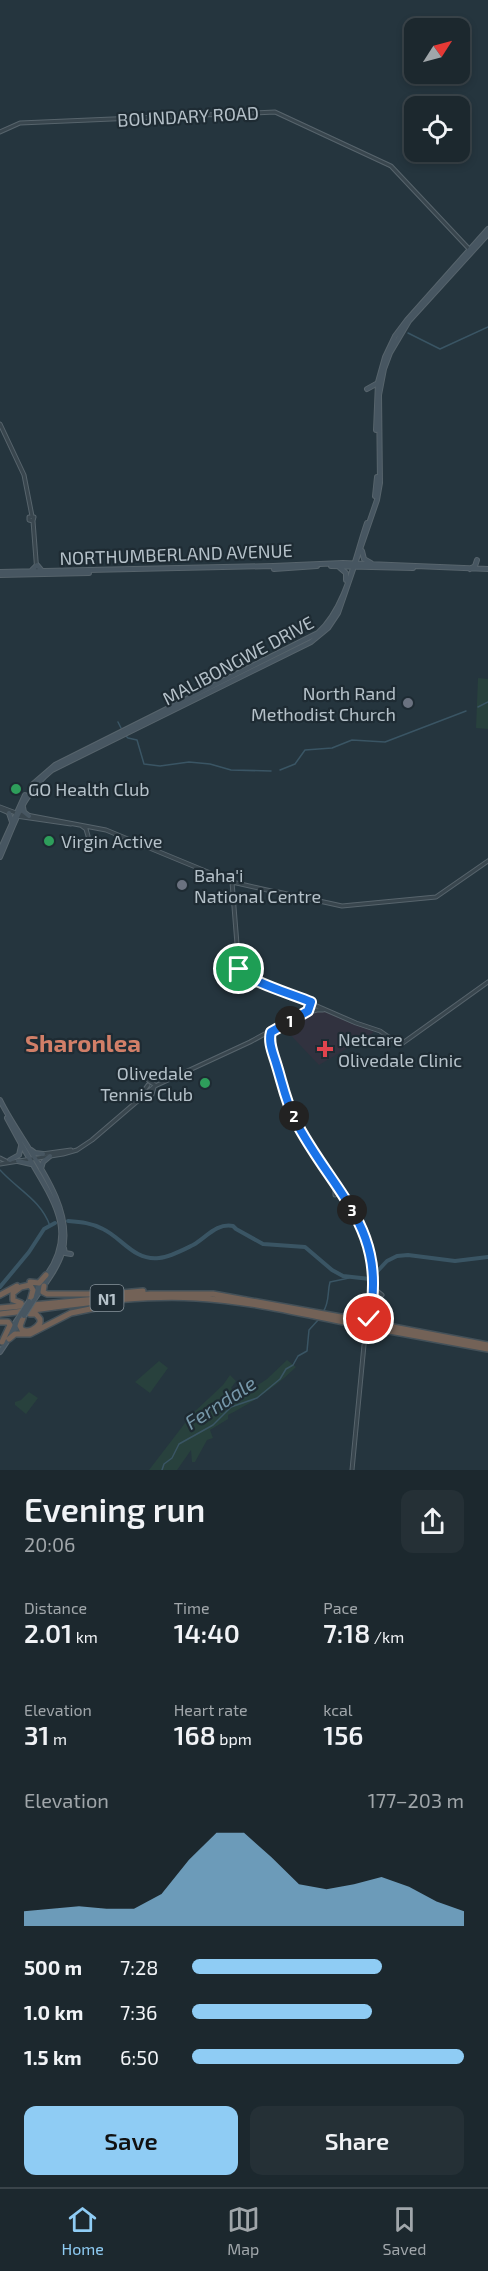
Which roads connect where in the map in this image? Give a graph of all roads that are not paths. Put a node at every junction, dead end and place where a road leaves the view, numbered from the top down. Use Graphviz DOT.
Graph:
graph roads {
  1 [pos="0,132"];
  2 [pos="488,229"];
  3 [pos="488,234"];
  4 [pos="471,251"];
  5 [pos="402,328"];
  6 [pos="378,382"];
  7 [pos="376,399"];
  8 [pos="0,424"];
  9 [pos="378,476"];
  10 [pos="360,547"];
  11 [pos="343,563"];
  12 [pos="355,564"];
  13 [pos="376,564"];
  14 [pos="37,565"];
  15 [pos="333,566"];
  16 [pos="370,566"];
  17 [pos="411,567"];
  18 [pos="469,569"];
  19 [pos="487,570"];
  20 [pos="43,571"];
  21 [pos="34,573"];
  22 [pos="0,574"];
  23 [pos="352,578"];
  24 [pos="37,582"];
  25 [pos="345,587"];
  26 [pos="26,798"];
  27 [pos="21,801"];
  28 [pos="0,808"];
  29 [pos="10,812"];
  30 [pos="29,816"];
  31 [pos="17,817"];
  32 [pos="82,826"];
  33 [pos="112,833"];
  34 [pos="88,836"];
  35 [pos="0,850"];
  36 [pos="0,857"];
  37 [pos="488,861"];
  38 [pos="232,882"];
  39 [pos="245,885"];
  40 [pos="233,890"];
  41 [pos="267,891"];
  42 [pos="280,893"];
  43 [pos="269,897"];
  44 [pos="488,982"];
  45 [pos="311,1002"];
  46 [pos="316,1006"];
  47 [pos="308,1011"];
  48 [pos="328,1011"];
  49 [pos="302,1014"];
  50 [pos="291,1020"];
  51 [pos="277,1028"];
  52 [pos="267,1032"];
  53 [pos="260,1037"];
  54 [pos="269,1040"];
  55 [pos="239,1047"];
  56 [pos="214,1058"];
  57 [pos="148,1080"];
  58 [pos="148,1085"];
  59 [pos="155,1085"];
  60 [pos="143,1094"];
  61 [pos="285,1094"];
  62 [pos="0,1102"];
  63 [pos="23,1142"];
  64 [pos="310,1145"];
  65 [pos="79,1148"];
  66 [pos="43,1154"];
  67 [pos="50,1156"];
  68 [pos="31,1158"];
  69 [pos="0,1160"];
  70 [pos="8,1161"];
  71 [pos="18,1161"];
  72 [pos="321,1161"];
  73 [pos="42,1172"];
  74 [pos="44,1184"];
  75 [pos="335,1186"];
  76 [pos="343,1196"];
  77 [pos="64,1244"];
  78 [pos="370,1248"];
  79 [pos="71,1254"];
  80 [pos="46,1275"];
  81 [pos="30,1282"];
  82 [pos="374,1283"];
  83 [pos="41,1287"];
  84 [pos="104,1294"];
  85 [pos="213,1294"];
  86 [pos="382,1294"];
  87 [pos="0,1295"];
  88 [pos="31,1301"];
  89 [pos="125,1301"];
  90 [pos="0,1308"];
  91 [pos="313,1314"];
  92 [pos="0,1315"];
  93 [pos="22,1317"];
  94 [pos="0,1322"];
  95 [pos="15,1327"];
  96 [pos="26,1335"];
  97 [pos="9,1339"];
  98 [pos="1,1343"];
  99 [pos="488,1347"];
  100 [pos="0,1352"];
  101 [pos="352,1470"];
  1 -- 4 [label="street, BOUNDARY ROAD"];
  2 -- 4 [label="main road, MALIBONGWE DRIVE"];
  3 -- 4 [label="main road, MALIBONGWE DRIVE"];
  4 -- 5 [label="main road, MALIBONGWE DRIVE"];
  5 -- 6 [label="main road, MALIBONGWE DRIVE"];
  5 -- 9 [label="main road, MALIBONGWE DRIVE"];
  6 -- 7 [label="main road, MALIBONGWE DRIVE"];
  6 -- 7 [label="main road"];
  7 -- 9 [label="main road, MALIBONGWE DRIVE"];
  8 -- 14 [label="street"];
  9 -- 10 [label="main road, MALIBONGWE DRIVE"];
  10 -- 11 [label="main road"];
  10 -- 12 [label="main road, MALIBONGWE DRIVE"];
  10 -- 13 [label="main road"];
  11 -- 12 [label="main road, NORTHUMBERLAND AVENUE"];
  11 -- 20 [label="main road, NORTHUMBERLAND AVENUE"];
  12 -- 13 [label="main road"];
  12 -- 15 [label="main road, NORTHUMBERLAND AVENUE"];
  12 -- 16 [label="main road"];
  12 -- 23 [label="main road, MALIBONGWE DRIVE"];
  12 -- 25 [label="main road, MALIBONGWE DRIVE"];
  13 -- 17 [label="main road"];
  14 -- 20 [label="main road"];
  14 -- 21 [label="main road"];
  15 -- 21 [label="main road, NORTHUMBERLAND AVENUE"];
  15 -- 25 [label="main road"];
  16 -- 17 [label="main road"];
  16 -- 23 [label="main road"];
  17 -- 18 [label="main road"];
  17 -- 19 [label="main road"];
  18 -- 19 [label="main road"];
  18 -- 19 [label="main road"];
  20 -- 21 [label="main road, NORTHUMBERLAND AVENUE"];
  21 -- 22 [label="main road, NORTHUMBERLAND AVENUE"];
  21 -- 24 [label="main road"];
  23 -- 26 [label="main road, MALIBONGWE DRIVE"];
  25 -- 27 [label="main road, MALIBONGWE DRIVE"];
  26 -- 30 [label="main road"];
  26 -- 31 [label="main road, MALIBONGWE DRIVE"];
  27 -- 29 [label="main road"];
  27 -- 31 [label="main road, MALIBONGWE DRIVE"];
  28 -- 29 [label="street"];
  29 -- 31 [label="main road"];
  29 -- 31 [label="street"];
  30 -- 31 [label="street"];
  30 -- 33 [label="street"];
  31 -- 32 [label="street"];
  31 -- 35 [label="main road, MALIBONGWE DRIVE"];
  31 -- 36 [label="main road, MALIBONGWE DRIVE"];
  32 -- 33 [label="street"];
  32 -- 34 [label="street"];
  33 -- 38 [label="street"];
  37 -- 42 [label="street"];
  38 -- 39 [label="street"];
  38 -- 40 [label="street"];
  39 -- 40 [label="street"];
  39 -- 41 [label="street"];
  39 -- 42 [label="street"];
  40 -- 45 [label="street"];
  41 -- 42 [label="street"];
  41 -- 43 [label="street"];
  44 -- 48 [label="street"];
  45 -- 46 [label="street"];
  45 -- 47 [label="street"];
  46 -- 47 [label="street"];
  46 -- 48 [label="street"];
  47 -- 49 [label="street"];
  48 -- 49 [label="street"];
  49 -- 50 [label="street"];
  50 -- 51 [label="street"];
  50 -- 52 [label="street"];
  51 -- 52 [label="street"];
  51 -- 54 [label="street"];
  52 -- 53 [label="street"];
  52 -- 54 [label="street"];
  52 -- 55 [label="street"];
  53 -- 54 [label="street"];
  53 -- 55 [label="street"];
  54 -- 61 [label="street"];
  55 -- 56 [label="street"];
  56 -- 59 [label="street"];
  56 -- 59 [label="street"];
  57 -- 59 [label="street"];
  58 -- 60 [label="street"];
  59 -- 60 [label="street"];
  59 -- 60 [label="street"];
  60 -- 65 [label="street"];
  61 -- 64 [label="street"];
  61 -- 64 [label="street"];
  62 -- 63 [label="main road"];
  63 -- 66 [label="main road"];
  63 -- 68 [label="main road"];
  63 -- 70 [label="main road"];
  64 -- 72 [label="street"];
  65 -- 66 [label="street"];
  65 -- 67 [label="street"];
  66 -- 68 [label="street"];
  67 -- 68 [label="street"];
  67 -- 73 [label="main road"];
  68 -- 70 [label="street"];
  68 -- 71 [label="street"];
  68 -- 73 [label="main road"];
  68 -- 74 [label="main road"];
  69 -- 70 [label="street"];
  69 -- 71 [label="street"];
  71 -- 74 [label="main road"];
  72 -- 75 [label="street"];
  72 -- 78 [label="street"];
  73 -- 77 [label="main road"];
  74 -- 80 [label="main road"];
  75 -- 76 [label="street"];
  75 -- 76 [label="street"];
  76 -- 78 [label="street"];
  77 -- 79 [label="main road"];
  77 -- 83 [label="main road"];
  78 -- 82 [label="street"];
  80 -- 81 [label="highway"];
  80 -- 83 [label="main road"];
  81 -- 83 [label="highway"];
  81 -- 87 [label="highway"];
  82 -- 86 [label="street"];
  82 -- 101 [label="street"];
  83 -- 84 [label="highway"];
  83 -- 88 [label="main road"];
  84 -- 85 [label="highway"];
  84 -- 88 [label="highway"];
  85 -- 90 [label="highway, N1"];
  85 -- 91 [label="highway, N1"];
  88 -- 93 [label="main road, bridge"];
  89 -- 91 [label="highway, N1"];
  89 -- 92 [label="highway, N1"];
  89 -- 96 [label="highway"];
  91 -- 99 [label="highway, N1, bridge"];
  92 -- 93 [label="highway"];
  93 -- 95 [label="main road"];
  94 -- 98 [label="highway"];
  95 -- 96 [label="highway"];
  95 -- 97 [label="main road"];
  95 -- 98 [label="main road"];
  96 -- 97 [label="highway"];
  97 -- 100 [label="main road"];
}
